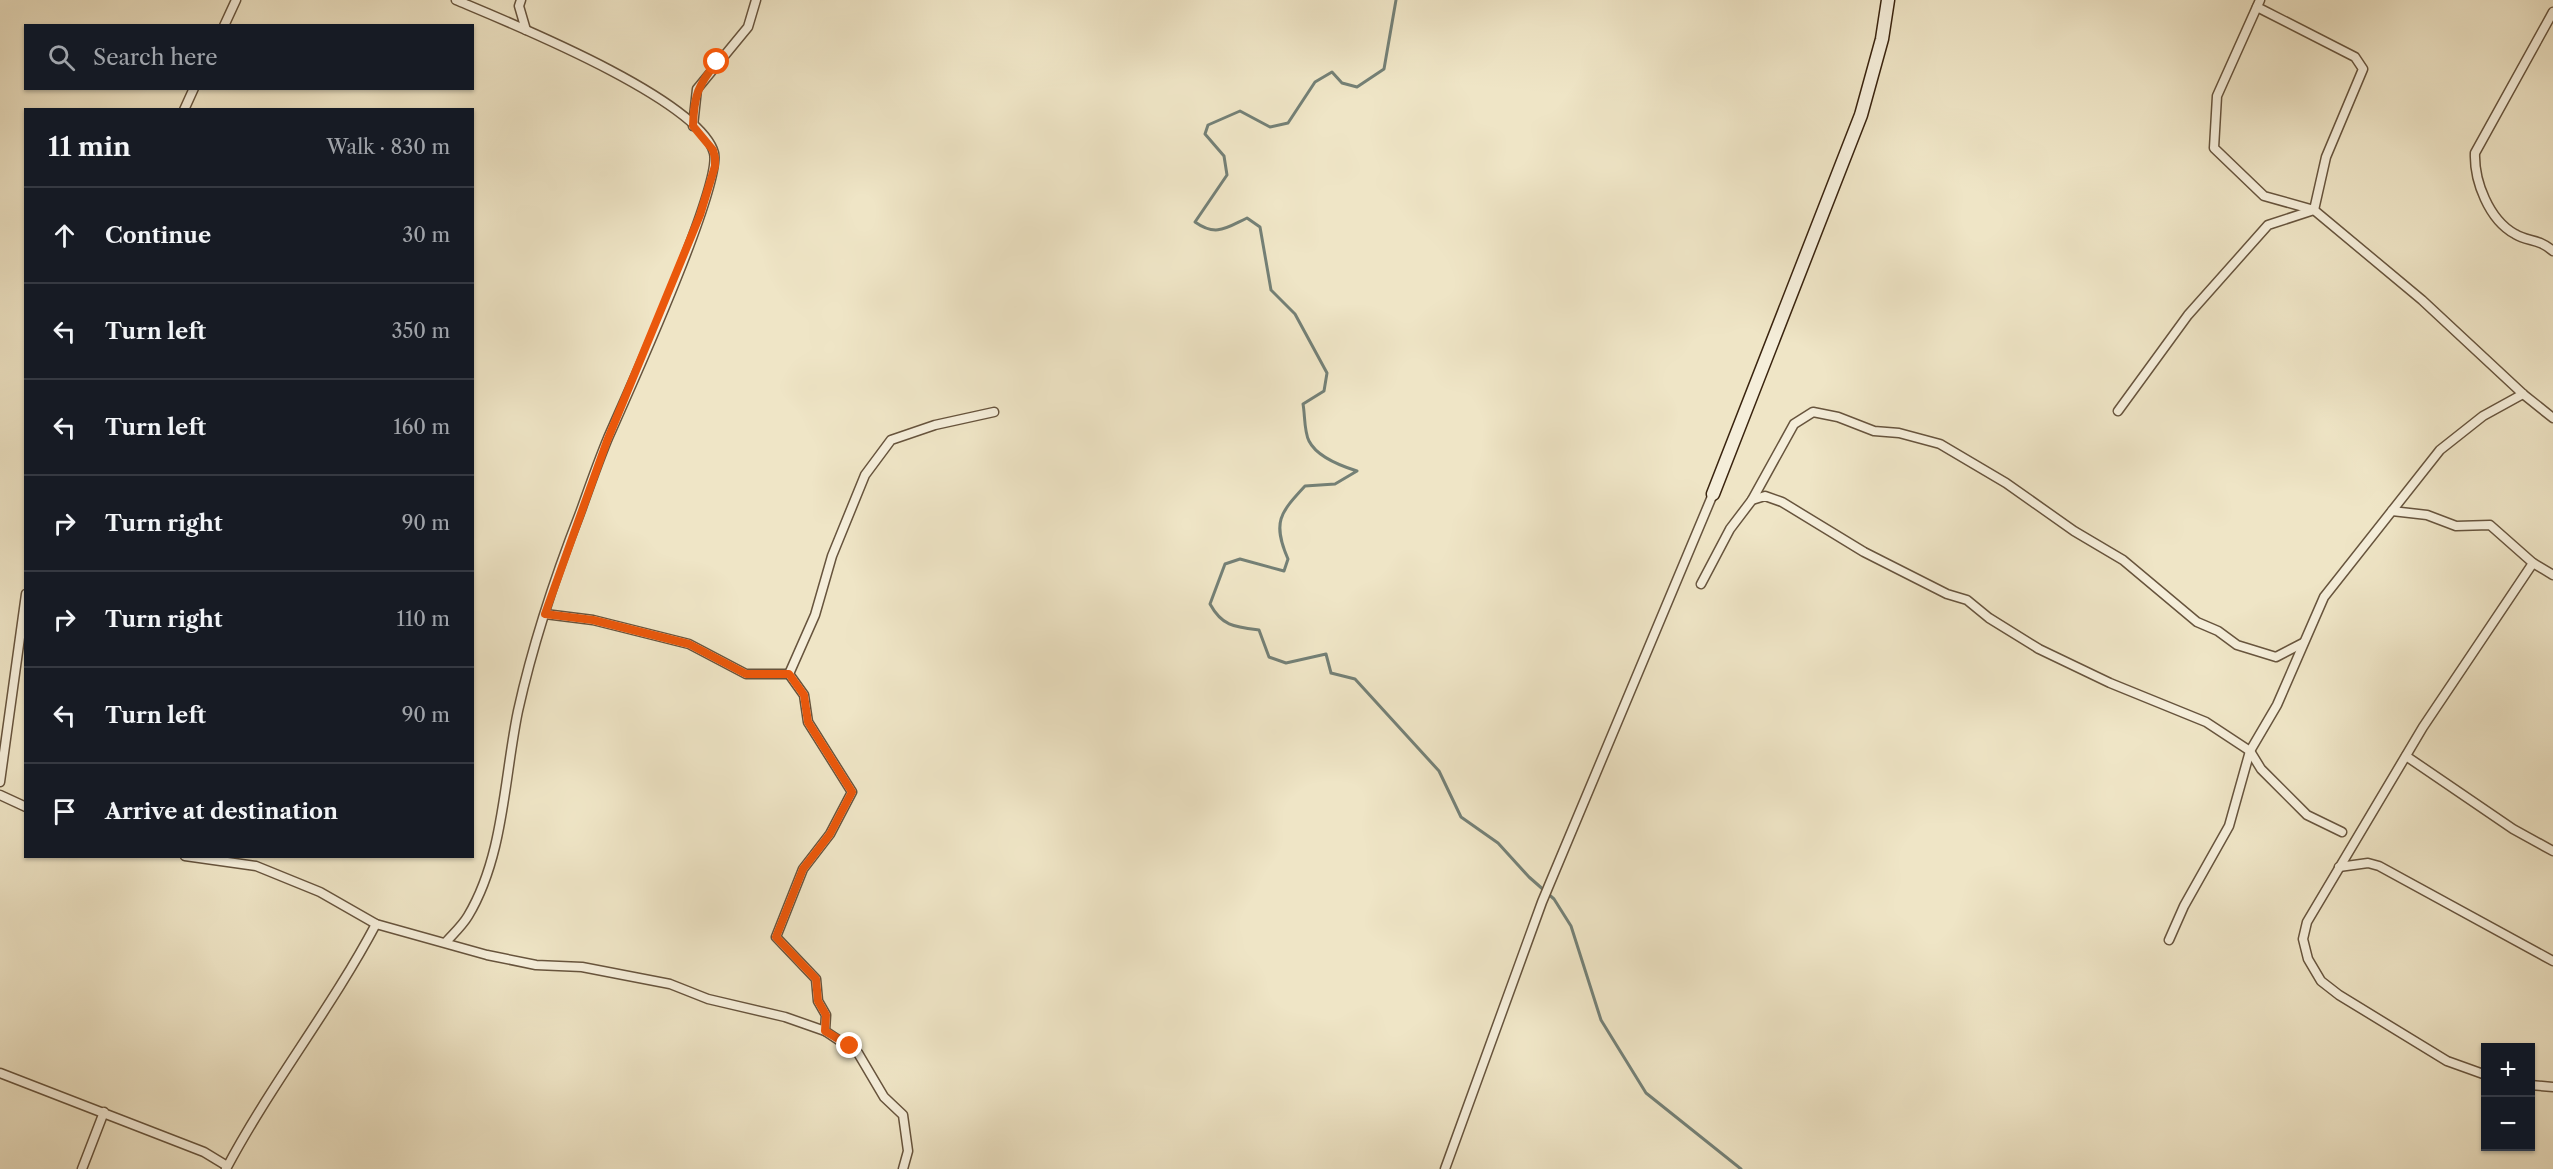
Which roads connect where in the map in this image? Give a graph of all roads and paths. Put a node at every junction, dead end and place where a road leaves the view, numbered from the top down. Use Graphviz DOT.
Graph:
graph roads {
  1 [pos="236,0"];
  2 [pos="456,0"];
  3 [pos="521,0"];
  4 [pos="756,0"];
  5 [pos="1888,0"];
  6 [pos="2259,3"];
  7 [pos="2553,12"];
  8 [pos="225,24"];
  9 [pos="526,30"];
  10 [pos="193,90"];
  11 [pos="185,108"];
  12 [pos="693,126"];
  13 [pos="2314,210"];
  14 [pos="2553,251"];
  15 [pos="2523,394"];
  16 [pos="2118,411"];
  17 [pos="994,412"];
  18 [pos="2553,418"];
  19 [pos="1711,497"];
  20 [pos="1752,500"];
  21 [pos="2392,511"];
  22 [pos="2534,563"];
  23 [pos="2553,575"];
  24 [pos="1701,584"];
  25 [pos="24,608"];
  26 [pos="545,614"];
  27 [pos="2303,643"];
  28 [pos="789,674"];
  29 [pos="2250,751"];
  30 [pos="2406,756"];
  31 [pos="0,782"];
  32 [pos="0,795"];
  33 [pos="24,806"];
  34 [pos="2342,832"];
  35 [pos="2553,851"];
  36 [pos="199,858"];
  37 [pos="2339,867"];
  38 [pos="376,924"];
  39 [pos="2169,939"];
  40 [pos="446,942"];
  41 [pos="2552,959"];
  42 [pos="825,1031"];
  43 [pos="0,1073"];
  44 [pos="2481,1073"];
  45 [pos="2535,1085"];
  46 [pos="2553,1087"];
  47 [pos="104,1112"];
  48 [pos="226,1168"];
  49 [pos="82,1169"];
  50 [pos="903,1169"];
  51 [pos="1445,1169"];
  1 -- 8 [label="street"];
  2 -- 9 [label="street"];
  3 -- 9 [label="street"];
  4 -- 12 [label="street"];
  5 -- 19 [label="street"];
  6 -- 13 [label="street"];
  6 -- 13 [label="street"];
  7 -- 14 [label="street"];
  9 -- 12 [label="street"];
  10 -- 11 [label="street"];
  12 -- 26 [label="street"];
  13 -- 15 [label="street"];
  13 -- 16 [label="street"];
  15 -- 18 [label="street"];
  15 -- 21 [label="street"];
  17 -- 28 [label="street"];
  19 -- 51 [label="street"];
  20 -- 24 [label="street"];
  20 -- 27 [label="street"];
  20 -- 29 [label="street"];
  21 -- 22 [label="street"];
  21 -- 27 [label="street"];
  22 -- 23 [label="street"];
  22 -- 30 [label="street"];
  25 -- 31 [label="street"];
  26 -- 28 [label="street"];
  26 -- 40 [label="street"];
  27 -- 29 [label="street"];
  28 -- 42 [label="street"];
  29 -- 34 [label="street"];
  29 -- 39 [label="street"];
  30 -- 35 [label="street"];
  30 -- 37 [label="street"];
  32 -- 33 [label="street"];
  36 -- 38 [label="street"];
  37 -- 41 [label="street"];
  37 -- 44 [label="street"];
  38 -- 40 [label="street"];
  38 -- 48 [label="street"];
  40 -- 42 [label="street"];
  42 -- 50 [label="street"];
  43 -- 47 [label="street"];
  45 -- 46 [label="street"];
  47 -- 48 [label="street"];
  47 -- 49 [label="street"];
}
